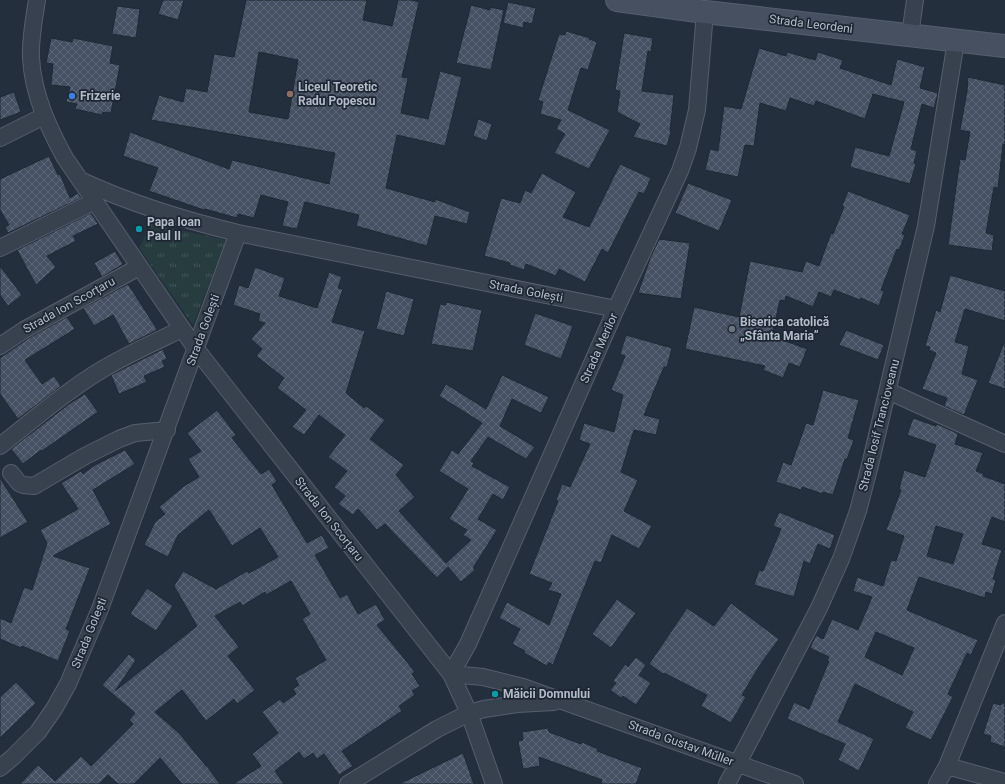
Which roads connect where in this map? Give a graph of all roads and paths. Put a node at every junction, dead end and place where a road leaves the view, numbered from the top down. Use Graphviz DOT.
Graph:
graph roads {
  1 [pos="37,0"];
  2 [pos="617,0"];
  3 [pos="915,0"];
  4 [pos="705,12"];
  5 [pos="910,35"];
  6 [pos="956,41"];
  7 [pos="1005,46"];
  8 [pos="44,116"];
  9 [pos="0,138"];
  10 [pos="80,180"];
  11 [pos="95,201"];
  12 [pos="238,233"];
  13 [pos="0,248"];
  14 [pos="139,266"];
  15 [pos="616,309"];
  16 [pos="182,329"];
  17 [pos="0,346"];
  18 [pos="196,349"];
  19 [pos="888,391"];
  20 [pos="166,430"];
  21 [pos="1005,444"];
  22 [pos="0,446"];
  23 [pos="11,473"];
  24 [pos="1005,624"];
  25 [pos="451,674"];
  26 [pos="567,702"];
  27 [pos="469,713"];
  28 [pos="738,763"];
  29 [pos="947,766"];
  30 [pos="0,768"];
  31 [pos="1005,782"];
  32 [pos="348,784"];
  33 [pos="494,784"];
  34 [pos="727,784"];
  35 [pos="795,784"];
  36 [pos="937,784"];
  1 -- 8 [label="street, Strada Ion Scorțaru"];
  2 -- 4 [label="main road, Strada Leordeni"];
  3 -- 5 [label="street"];
  4 -- 5 [label="main road, Strada Leordeni"];
  4 -- 15 [label="street, Strada Merilor"];
  5 -- 6 [label="main road, Strada Leordeni"];
  6 -- 7 [label="main road, Strada Leordeni"];
  6 -- 19 [label="street, Strada Iosif Trancioveanu"];
  8 -- 9 [label="street"];
  8 -- 10 [label="street, Strada Ion Scorțaru"];
  10 -- 11 [label="street, Strada Ion Scorțaru"];
  10 -- 12 [label="street"];
  11 -- 13 [label="street"];
  11 -- 14 [label="street, Strada Ion Scorțaru"];
  12 -- 15 [label="street, Strada Golești"];
  12 -- 18 [label="street, Strada Golești"];
  14 -- 16 [label="street, Strada Ion Scorțaru"];
  14 -- 17 [label="street, Strada Ion Scorțaru"];
  15 -- 25 [label="street, Strada Merilor"];
  16 -- 18 [label="street, Strada Ion Scorțaru"];
  16 -- 22 [label="street"];
  18 -- 20 [label="street, Strada Golești"];
  18 -- 25 [label="street, Strada Ion Scorțaru"];
  19 -- 21 [label="street"];
  19 -- 28 [label="street, Strada Iosif Trancioveanu"];
  20 -- 23 [label="street"];
  20 -- 30 [label="street, Strada Golești"];
  24 -- 29 [label="street"];
  25 -- 26 [label="street, Strada Gustav Műller"];
  25 -- 27 [label="street, Strada Ion Scorțaru"];
  26 -- 27 [label="street, Strada Gustav Műller"];
  26 -- 28 [label="street, Strada Gustav Műller"];
  27 -- 32 [label="street, Strada Gustav Műller"];
  27 -- 33 [label="street, Strada Ion Scorțaru"];
  28 -- 34 [label="street, Strada Iosif Trancioveanu"];
  28 -- 35 [label="street, Strada Gustav Műller"];
  29 -- 31 [label="street"];
  29 -- 36 [label="street"];
}
